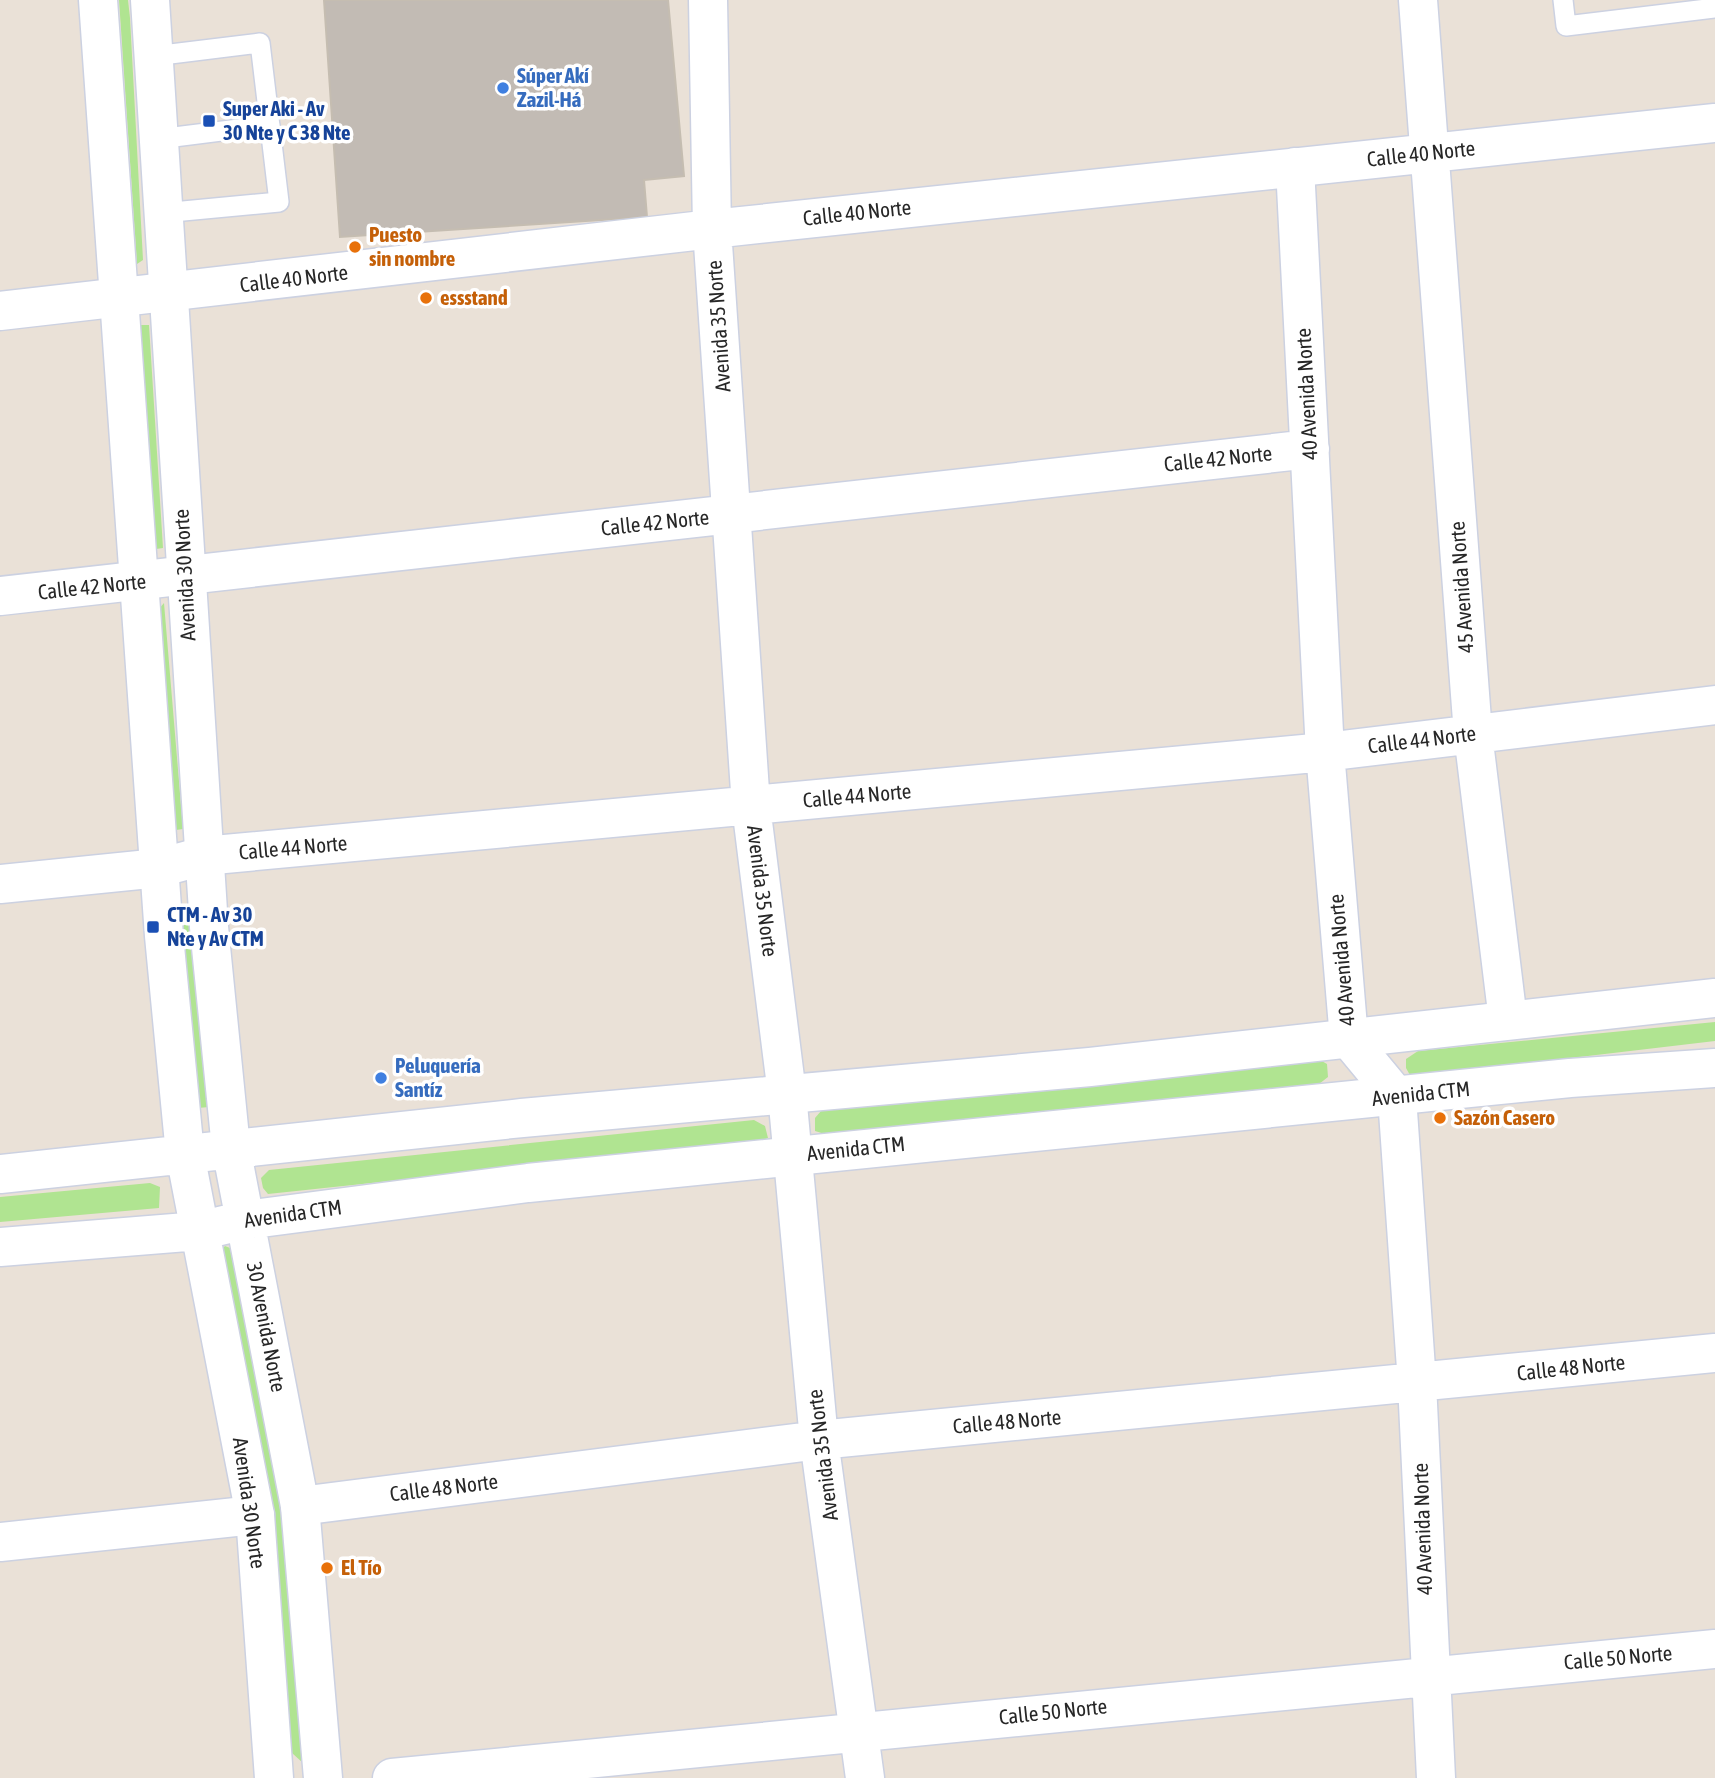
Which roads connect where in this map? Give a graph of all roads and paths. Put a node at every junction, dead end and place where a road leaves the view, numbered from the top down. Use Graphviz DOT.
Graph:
graph roads {
  1 [pos="98,0"];
  2 [pos="150,0"];
  3 [pos="708,0"];
  4 [pos="1418,0"];
  5 [pos="1563,0"];
  6 [pos="1715,8"];
  7 [pos="154,56"];
  8 [pos="1715,123"];
  9 [pos="270,125"];
  10 [pos="158,139"];
  11 [pos="1429,153"];
  12 [pos="1294,167"];
  13 [pos="162,213"];
  14 [pos="712,229"];
  15 [pos="169,293"];
  16 [pos="119,297"];
  17 [pos="0,311"];
  18 [pos="1310,449"];
  19 [pos="732,514"];
  20 [pos="184,575"];
  21 [pos="138,583"];
  22 [pos="0,596"];
  23 [pos="1715,705"];
  24 [pos="1472,734"];
  25 [pos="1325,752"];
  26 [pos="751,806"];
  27 [pos="203,856"];
  28 [pos="159,868"];
  29 [pos="0,884"];
  30 [pos="1715,998"];
  31 [pos="1507,1020"];
  32 [pos="1349,1040"];
  33 [pos="1715,1068"];
  34 [pos="788,1094"];
  35 [pos="1397,1097"];
  36 [pos="232,1148"];
  37 [pos="185,1154"];
  38 [pos="793,1156"];
  39 [pos="0,1174"];
  40 [pos="245,1220"];
  41 [pos="199,1231"];
  42 [pos="0,1247"];
  43 [pos="1715,1353"];
  44 [pos="1418,1383"];
  45 [pos="820,1440"];
  46 [pos="300,1506"];
  47 [pos="255,1515"];
  48 [pos="0,1542"];
  49 [pos="1715,1649"];
  50 [pos="1429,1675"];
  51 [pos="859,1731"];
  52 [pos="274,1778"];
  53 [pos="323,1778"];
  54 [pos="392,1778"];
  55 [pos="865,1778"];
  56 [pos="1436,1778"];
  1 -- 16 [label="street"];
  2 -- 7 [label="street, Avenida 30 Norte"];
  3 -- 14 [label="street, Avenida 35 Norte"];
  4 -- 11 [label="street, 45 Avenida Norte"];
  5 -- 6 [label="lane"];
  7 -- 9 [label="lane"];
  7 -- 10 [label="street, Avenida 30 Norte"];
  8 -- 11 [label="street, Calle 40 Norte"];
  9 -- 10 [label="lane"];
  9 -- 13 [label="lane"];
  10 -- 13 [label="street, Avenida 30 Norte"];
  11 -- 12 [label="street, Calle 40 Norte"];
  11 -- 24 [label="street, 45 Avenida Norte"];
  12 -- 14 [label="street, Calle 40 Norte"];
  12 -- 18 [label="street, 40 Avenida Norte"];
  13 -- 15 [label="street, Avenida 30 Norte"];
  14 -- 15 [label="street, Calle 40 Norte"];
  14 -- 19 [label="street, Avenida 35 Norte"];
  15 -- 16 [label="street, Calle 40 Norte"];
  15 -- 20 [label="street, Avenida 30 Norte"];
  16 -- 17 [label="street, Calle 40 Norte"];
  16 -- 21 [label="street"];
  18 -- 19 [label="street, Calle 42 Norte"];
  18 -- 25 [label="street, 40 Avenida Norte"];
  19 -- 20 [label="street, Calle 42 Norte"];
  19 -- 26 [label="street, Avenida 35 Norte"];
  20 -- 21 [label="street, Calle 42 Norte"];
  20 -- 27 [label="street, Avenida 30 Norte"];
  21 -- 22 [label="street, Calle 42 Norte"];
  21 -- 28 [label="street"];
  23 -- 24 [label="street, Calle 44 Norte"];
  24 -- 25 [label="street, Calle 44 Norte"];
  24 -- 31 [label="street, 45 Avenida Norte"];
  25 -- 26 [label="street, Calle 44 Norte"];
  25 -- 32 [label="street, 40 Avenida Norte"];
  26 -- 27 [label="street, Calle 44 Norte"];
  26 -- 34 [label="street, Avenida 35 Norte"];
  27 -- 28 [label="street, Calle 44 Norte"];
  27 -- 36 [label="street, Avenida 30 Norte"];
  28 -- 29 [label="street, Calle 44 Norte"];
  28 -- 37 [label="street"];
  30 -- 31 [label="street"];
  31 -- 32 [label="street"];
  32 -- 34 [label="street"];
  32 -- 35 [label="street, 40 Avenida Norte"];
  33 -- 35 [label="street, Avenida CTM"];
  34 -- 36 [label="street"];
  34 -- 38 [label="street, Avenida 35 Norte"];
  35 -- 38 [label="street, Avenida CTM"];
  35 -- 44 [label="street, 40 Avenida Norte"];
  36 -- 37 [label="street"];
  36 -- 40 [label="street, 30 Avenida Norte"];
  37 -- 39 [label="street"];
  37 -- 41 [label="street"];
  38 -- 40 [label="street, Avenida CTM"];
  38 -- 45 [label="street, Avenida 35 Norte"];
  40 -- 41 [label="street, Avenida CTM"];
  40 -- 46 [label="street, 30 Avenida Norte"];
  41 -- 42 [label="street, Avenida CTM"];
  41 -- 47 [label="street, Avenida 30 Norte"];
  43 -- 44 [label="street, Calle 48 Norte"];
  44 -- 45 [label="street, Calle 48 Norte"];
  44 -- 50 [label="street, 40 Avenida Norte"];
  45 -- 46 [label="street, Calle 48 Norte"];
  45 -- 51 [label="street, Avenida 35 Norte"];
  46 -- 53 [label="street"];
  47 -- 48 [label="street"];
  47 -- 52 [label="street, Avenida 30 Norte"];
  49 -- 50 [label="street, Calle 50 Norte"];
  50 -- 51 [label="street, Calle 50 Norte"];
  50 -- 56 [label="street, 40 Avenida Norte"];
  51 -- 54 [label="street, Calle 50 Norte"];
  51 -- 55 [label="street, Avenida 35 Norte"];
}
